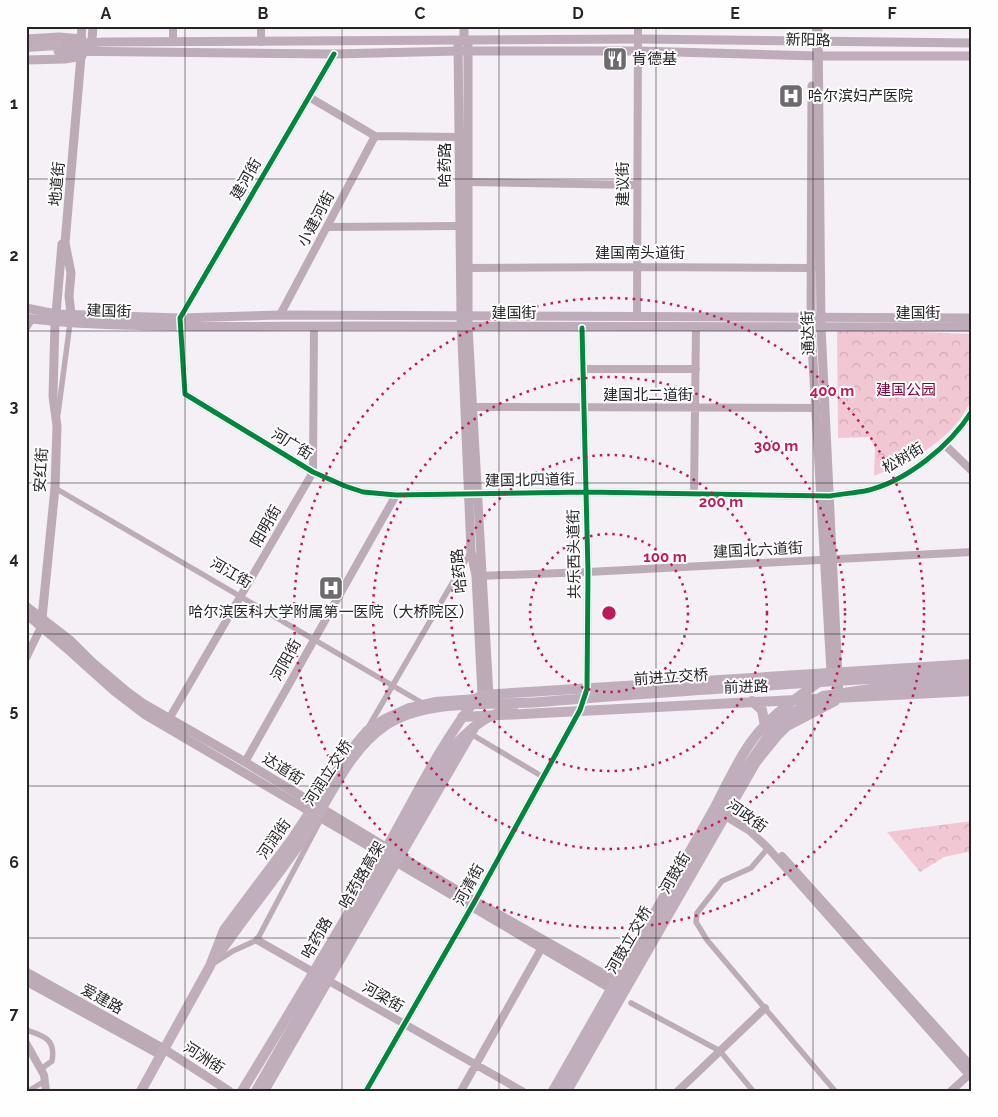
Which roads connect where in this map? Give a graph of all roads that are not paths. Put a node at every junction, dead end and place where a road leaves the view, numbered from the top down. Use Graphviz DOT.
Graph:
graph roads {
  1 [pos="82,26"];
  2 [pos="93,26"];
  3 [pos="173,26"];
  4 [pos="261,26"];
  5 [pos="464,26"];
  6 [pos="638,26"];
  7 [pos="813,26"];
  8 [pos="818,26"];
  9 [pos="26,39"];
  10 [pos="81,39"];
  11 [pos="638,39"];
  12 [pos="92,40"];
  13 [pos="463,41"];
  14 [pos="104,42"];
  15 [pos="172,42"];
  16 [pos="261,42"];
  17 [pos="815,42"];
  18 [pos="972,43"];
  19 [pos="26,47"];
  20 [pos="58,48"];
  21 [pos="463,51"];
  22 [pos="638,51"];
  23 [pos="26,53"];
  24 [pos="104,53"];
  25 [pos="334,54"];
  26 [pos="79,56"];
  27 [pos="815,56"];
  28 [pos="972,56"];
  29 [pos="26,60"];
  30 [pos="309,97"];
  31 [pos="375,136"];
  32 [pos="460,136"];
  33 [pos="468,182"];
  34 [pos="636,185"];
  35 [pos="460,226"];
  36 [pos="327,227"];
  37 [pos="636,267"];
  38 [pos="468,268"];
  39 [pos="812,268"];
  40 [pos="26,308"];
  41 [pos="280,315"];
  42 [pos="464,317"];
  43 [pos="637,317"];
  44 [pos="55,318"];
  45 [pos="180,318"];
  46 [pos="972,318"];
  47 [pos="30,319"];
  48 [pos="71,319"];
  49 [pos="816,323"];
  50 [pos="314,326"];
  51 [pos="696,326"];
  52 [pos="464,327"];
  53 [pos="972,327"];
  54 [pos="181,328"];
  55 [pos="582,328"];
  56 [pos="26,330"];
  57 [pos="583,369"];
  58 [pos="696,369"];
  59 [pos="472,407"];
  60 [pos="585,408"];
  61 [pos="696,408"];
  62 [pos="821,408"];
  63 [pos="972,411"];
  64 [pos="57,426"];
  65 [pos="945,445"];
  66 [pos="972,471"];
  67 [pos="313,472"];
  68 [pos="55,488"];
  69 [pos="586,492"];
  70 [pos="694,493"];
  71 [pos="474,494"];
  72 [pos="396,495"];
  73 [pos="826,496"];
  74 [pos="472,551"];
  75 [pos="972,552"];
  76 [pos="829,560"];
  77 [pos="588,572"];
  78 [pos="480,576"];
  79 [pos="242,596"];
  80 [pos="26,606"];
  81 [pos="26,614"];
  82 [pos="42,623"];
  83 [pos="314,640"];
  84 [pos="972,657"];
  85 [pos="26,658"];
  86 [pos="972,664"];
  87 [pos="866,669"];
  88 [pos="835,672"];
  89 [pos="972,672"];
  90 [pos="972,682"];
  91 [pos="393,686"];
  92 [pos="588,689"];
  93 [pos="972,691"];
  94 [pos="482,697"];
  95 [pos="839,699"];
  96 [pos="794,700"];
  97 [pos="752,701"];
  98 [pos="531,703"];
  99 [pos="424,704"];
  100 [pos="580,710"];
  101 [pos="479,716"];
  102 [pos="462,717"];
  103 [pos="169,719"];
  104 [pos="765,726"];
  105 [pos="372,732"];
  106 [pos="471,734"];
  107 [pos="245,762"];
  108 [pos="543,777"];
  109 [pos="313,809"];
  110 [pos="714,809"];
  111 [pos="727,814"];
  112 [pos="321,819"];
  113 [pos="768,848"];
  114 [pos="385,851"];
  115 [pos="398,859"];
  116 [pos="473,904"];
  117 [pos="256,940"];
  118 [pos="541,949"];
  119 [pos="210,966"];
  120 [pos="26,972"];
  121 [pos="314,973"];
  122 [pos="26,981"];
  123 [pos="328,981"];
  124 [pos="613,985"];
  125 [pos="623,991"];
  126 [pos="632,1003"];
  127 [pos="765,1008"];
  128 [pos="403,1025"];
  129 [pos="26,1030"];
  130 [pos="26,1043"];
  131 [pos="720,1051"];
  132 [pos="162,1052"];
  133 [pos="475,1066"];
  134 [pos="41,1069"];
  135 [pos="971,1071"];
  136 [pos="45,1081"];
  137 [pos="28,1091"];
  138 [pos="46,1091"];
  139 [pos="140,1091"];
  140 [pos="229,1091"];
  141 [pos="242,1091"];
  142 [pos="256,1091"];
  143 [pos="264,1091"];
  144 [pos="366,1091"];
  145 [pos="461,1091"];
  146 [pos="522,1091"];
  147 [pos="553,1091"];
  148 [pos="559,1091"];
  149 [pos="567,1091"];
  150 [pos="678,1091"];
  151 [pos="753,1091"];
  152 [pos="835,1091"];
  153 [pos="951,1091"];
  1 -- 10 [label="main road"];
  2 -- 12 [label="main road"];
  3 -- 15 [label="street"];
  4 -- 16 [label="street"];
  5 -- 13 [label="main road, 哈药路"];
  6 -- 11 [label="street, 建议街"];
  7 -- 17 [label="main road, 通达街"];
  8 -- 17 [label="main road, 通达街"];
  9 -- 10 [label="main road, 新阳路"];
  10 -- 12 [label="main road, 新阳路"];
  11 -- 13 [label="main road, 新阳路"];
  11 -- 17 [label="main road, 新阳路"];
  11 -- 22 [label="street, 建议街"];
  12 -- 14 [label="main road, 新阳路"];
  13 -- 16 [label="main road, 新阳路"];
  13 -- 21 [label="main road, 哈药路"];
  14 -- 15 [label="main road, 新阳路"];
  14 -- 20 [label="main road, 新阳路"];
  15 -- 16 [label="main road, 新阳路"];
  17 -- 18 [label="main road, 新阳路"];
  17 -- 27 [label="main road, 通达街"];
  19 -- 20 [label="highway, 新阳路"];
  20 -- 23 [label="highway, 新阳路"];
  20 -- 24 [label="main road, 新阳路"];
  21 -- 22 [label="main road, 新阳路"];
  21 -- 25 [label="main road, 新阳路"];
  21 -- 32 [label="main road, 哈药路"];
  21 -- 33 [label="main road, 哈药路"];
  22 -- 27 [label="main road, 新阳路"];
  22 -- 34 [label="street, 建议街"];
  24 -- 25 [label="main road, 新阳路"];
  24 -- 26 [label="main road, 新阳路"];
  25 -- 30 [label="street, 建河街"];
  26 -- 29 [label="main road, 新阳路"];
  26 -- 44 [label="main road, 安红街"];
  26 -- 48 [label="main road, 地道街"];
  27 -- 28 [label="main road, 新阳路"];
  27 -- 39 [label="main road, 通达街"];
  27 -- 49 [label="main road, 通达街"];
  30 -- 31 [label="street"];
  30 -- 45 [label="street, 建河街"];
  31 -- 32 [label="street"];
  31 -- 36 [label="street, 小建河街"];
  32 -- 35 [label="main road, 哈药路"];
  33 -- 34 [label="street"];
  33 -- 38 [label="main road, 哈药路"];
  34 -- 37 [label="street, 建议街"];
  35 -- 36 [label="street"];
  35 -- 42 [label="main road, 哈药路"];
  36 -- 41 [label="street, 小建河街"];
  37 -- 38 [label="street, 建国南头道街"];
  37 -- 39 [label="street, 建国南头道街"];
  37 -- 43 [label="street, 建议街"];
  38 -- 42 [label="main road, 哈药路"];
  39 -- 49 [label="main road, 通达街"];
  40 -- 44 [label="main road"];
  41 -- 42 [label="main road, 建国街"];
  41 -- 45 [label="main road, 建国街"];
  42 -- 43 [label="main road, 建国街"];
  42 -- 52 [label="main road, 哈药路"];
  43 -- 49 [label="main road, 建国街"];
  44 -- 47 [label="main road"];
  44 -- 48 [label="main road, 建国街"];
  44 -- 64 [label="main road, 安红街"];
  45 -- 48 [label="main road, 建国街"];
  45 -- 54 [label="street, 河广街"];
  46 -- 49 [label="main road, 建国街"];
  47 -- 56 [label="street"];
  48 -- 54 [label="main road, 建国街"];
  48 -- 64 [label="street"];
  49 -- 51 [label="main road, 建国街"];
  49 -- 53 [label="main road, 建国街"];
  49 -- 62 [label="main road, 通达街"];
  50 -- 52 [label="main road, 建国街"];
  50 -- 54 [label="main road, 建国街"];
  50 -- 67 [label="street, 阳明街"];
  51 -- 55 [label="main road, 建国街"];
  51 -- 58 [label="street"];
  52 -- 55 [label="main road, 建国街"];
  52 -- 59 [label="main road, 哈药路"];
  52 -- 71 [label="main road, 哈药路"];
  54 -- 67 [label="street, 河广街"];
  55 -- 57 [label="street, 共乐西头道街"];
  57 -- 58 [label="street"];
  57 -- 60 [label="street, 共乐西头道街"];
  58 -- 61 [label="street"];
  59 -- 60 [label="street, 建国北二道街"];
  59 -- 71 [label="main road, 哈药路"];
  60 -- 61 [label="street, 建国北二道街"];
  60 -- 69 [label="street, 共乐西头道街"];
  61 -- 62 [label="street, 建国北二道街"];
  61 -- 70 [label="street"];
  62 -- 73 [label="main road, 通达街"];
  63 -- 65 [label="street, 松树街"];
  64 -- 68 [label="main road, 安红街"];
  65 -- 66 [label="street"];
  65 -- 73 [label="street, 松树街"];
  67 -- 72 [label="street, 河广街"];
  67 -- 79 [label="street, 阳明街"];
  68 -- 79 [label="street, 河江街"];
  68 -- 82 [label="main road, 安红街"];
  69 -- 70 [label="street, 建国北四道街"];
  69 -- 71 [label="street, 建国北四道街"];
  69 -- 77 [label="street, 共乐西头道街"];
  70 -- 73 [label="street, 建国北四道街"];
  71 -- 72 [label="street, 河广街"];
  71 -- 74 [label="main road, 哈药路"];
  71 -- 78 [label="main road, 哈药路"];
  72 -- 83 [label="street, 河阳街"];
  73 -- 76 [label="main road, 通达街"];
  74 -- 78 [label="main road, 哈药路"];
  74 -- 91 [label="street, 河润街"];
  75 -- 76 [label="street, 建国北六道街"];
  76 -- 77 [label="street, 建国北六道街"];
  76 -- 88 [label="main road, 通达街"];
  77 -- 78 [label="street, 建国北六道街"];
  77 -- 92 [label="street, 共乐西头道街"];
  78 -- 94 [label="main road, 哈药路"];
  79 -- 83 [label="street, 河江街"];
  79 -- 103 [label="street, 阳明街"];
  80 -- 82 [label="main road"];
  81 -- 82 [label="main road"];
  82 -- 85 [label="street"];
  82 -- 103 [label="main road, 达道街"];
  82 -- 109 [label="main road, 达道街"];
  83 -- 91 [label="street, 河江街"];
  83 -- 107 [label="street, 河阳街"];
  84 -- 87 [label="highway, 前进路"];
  86 -- 87 [label="highway, 前进路"];
  87 -- 88 [label="highway, 前进路"];
  88 -- 92 [label="highway, 前进路"];
  88 -- 95 [label="main road, 通达街"];
  88 -- 96 [label="highway, 河鼓街"];
  89 -- 98 [label="highway, 前进立交桥, bridge"];
  90 -- 148 [label="highway, 河鼓立交桥, bridge"];
  91 -- 99 [label="street, 河江街"];
  91 -- 105 [label="street, 河润街"];
  92 -- 94 [label="highway, 前进路"];
  92 -- 100 [label="street, 河清街"];
  93 -- 95 [label="highway, 前进路"];
  94 -- 99 [label="highway"];
  94 -- 101 [label="highway, 哈药路"];
  94 -- 102 [label="highway, 哈药路"];
  95 -- 96 [label="highway, 前进路"];
  95 -- 111 [label="highway, 河鼓街"];
  96 -- 97 [label="highway, 前进路"];
  96 -- 104 [label="highway, 河鼓街"];
  97 -- 100 [label="highway, 前进路"];
  97 -- 104 [label="highway"];
  98 -- 105 [label="highway, 前进立交桥, bridge"];
  98 -- 142 [label="highway, 哈药路高架, bridge"];
  99 -- 105 [label="highway, 河润街"];
  100 -- 101 [label="highway, 前进路"];
  100 -- 108 [label="street, 河清街"];
  101 -- 102 [label="highway, 前进路"];
  101 -- 106 [label="highway, 哈药路"];
  102 -- 114 [label="highway, 哈药路"];
  103 -- 107 [label="main road, 达道街"];
  104 -- 110 [label="highway, 河鼓街"];
  105 -- 109 [label="highway, 河润街"];
  105 -- 119 [label="highway, 河润立交桥, bridge"];
  106 -- 108 [label="street"];
  106 -- 115 [label="highway, 哈药路"];
  107 -- 109 [label="main road, 达道街"];
  108 -- 116 [label="street, 河清街"];
  109 -- 112 [label="main road, 达道街"];
  109 -- 114 [label="main road, 达道街"];
  109 -- 119 [label="highway, 河润街"];
  110 -- 111 [label="street, 河政街"];
  110 -- 124 [label="highway, 河鼓街"];
  111 -- 113 [label="street, 河政街"];
  111 -- 125 [label="highway, 河鼓街"];
  111 -- 135 [label="street, 河政街"];
  112 -- 114 [label="main road, 达道街"];
  112 -- 117 [label="street, 河润街"];
  113 -- 127 [label="street"];
  113 -- 135 [label="street, 河政街"];
  114 -- 115 [label="main road, 达道街"];
  114 -- 121 [label="highway, 哈药路"];
  115 -- 116 [label="main road, 达道街"];
  115 -- 123 [label="highway, 哈药路"];
  116 -- 118 [label="main road"];
  116 -- 124 [label="main road"];
  116 -- 128 [label="street, 河清街"];
  117 -- 119 [label="street, 河润街"];
  117 -- 121 [label="street, 河梁街"];
  118 -- 124 [label="main road"];
  118 -- 133 [label="street"];
  119 -- 132 [label="highway, 河润街"];
  120 -- 132 [label="main road, 爱建路"];
  121 -- 123 [label="street, 河梁街"];
  121 -- 141 [label="highway, 哈药路"];
  122 -- 132 [label="main road, 爱建路"];
  123 -- 128 [label="street, 河梁街"];
  123 -- 143 [label="highway, 哈药路"];
  124 -- 125 [label="main road"];
  124 -- 147 [label="highway, 河鼓街"];
  125 -- 149 [label="highway, 河鼓街"];
  126 -- 131 [label="street"];
  127 -- 131 [label="street"];
  127 -- 152 [label="street"];
  128 -- 133 [label="street, 河梁街"];
  128 -- 144 [label="street, 河清街"];
  129 -- 134 [label="street"];
  130 -- 134 [label="street"];
  131 -- 150 [label="street"];
  131 -- 151 [label="street"];
  132 -- 139 [label="highway, 河润街"];
  132 -- 140 [label="main road, 河洲街"];
  133 -- 145 [label="street"];
  133 -- 146 [label="street, 河梁街"];
  134 -- 136 [label="street"];
  135 -- 153 [label="street"];
  136 -- 137 [label="street"];
  136 -- 138 [label="street"];
}
